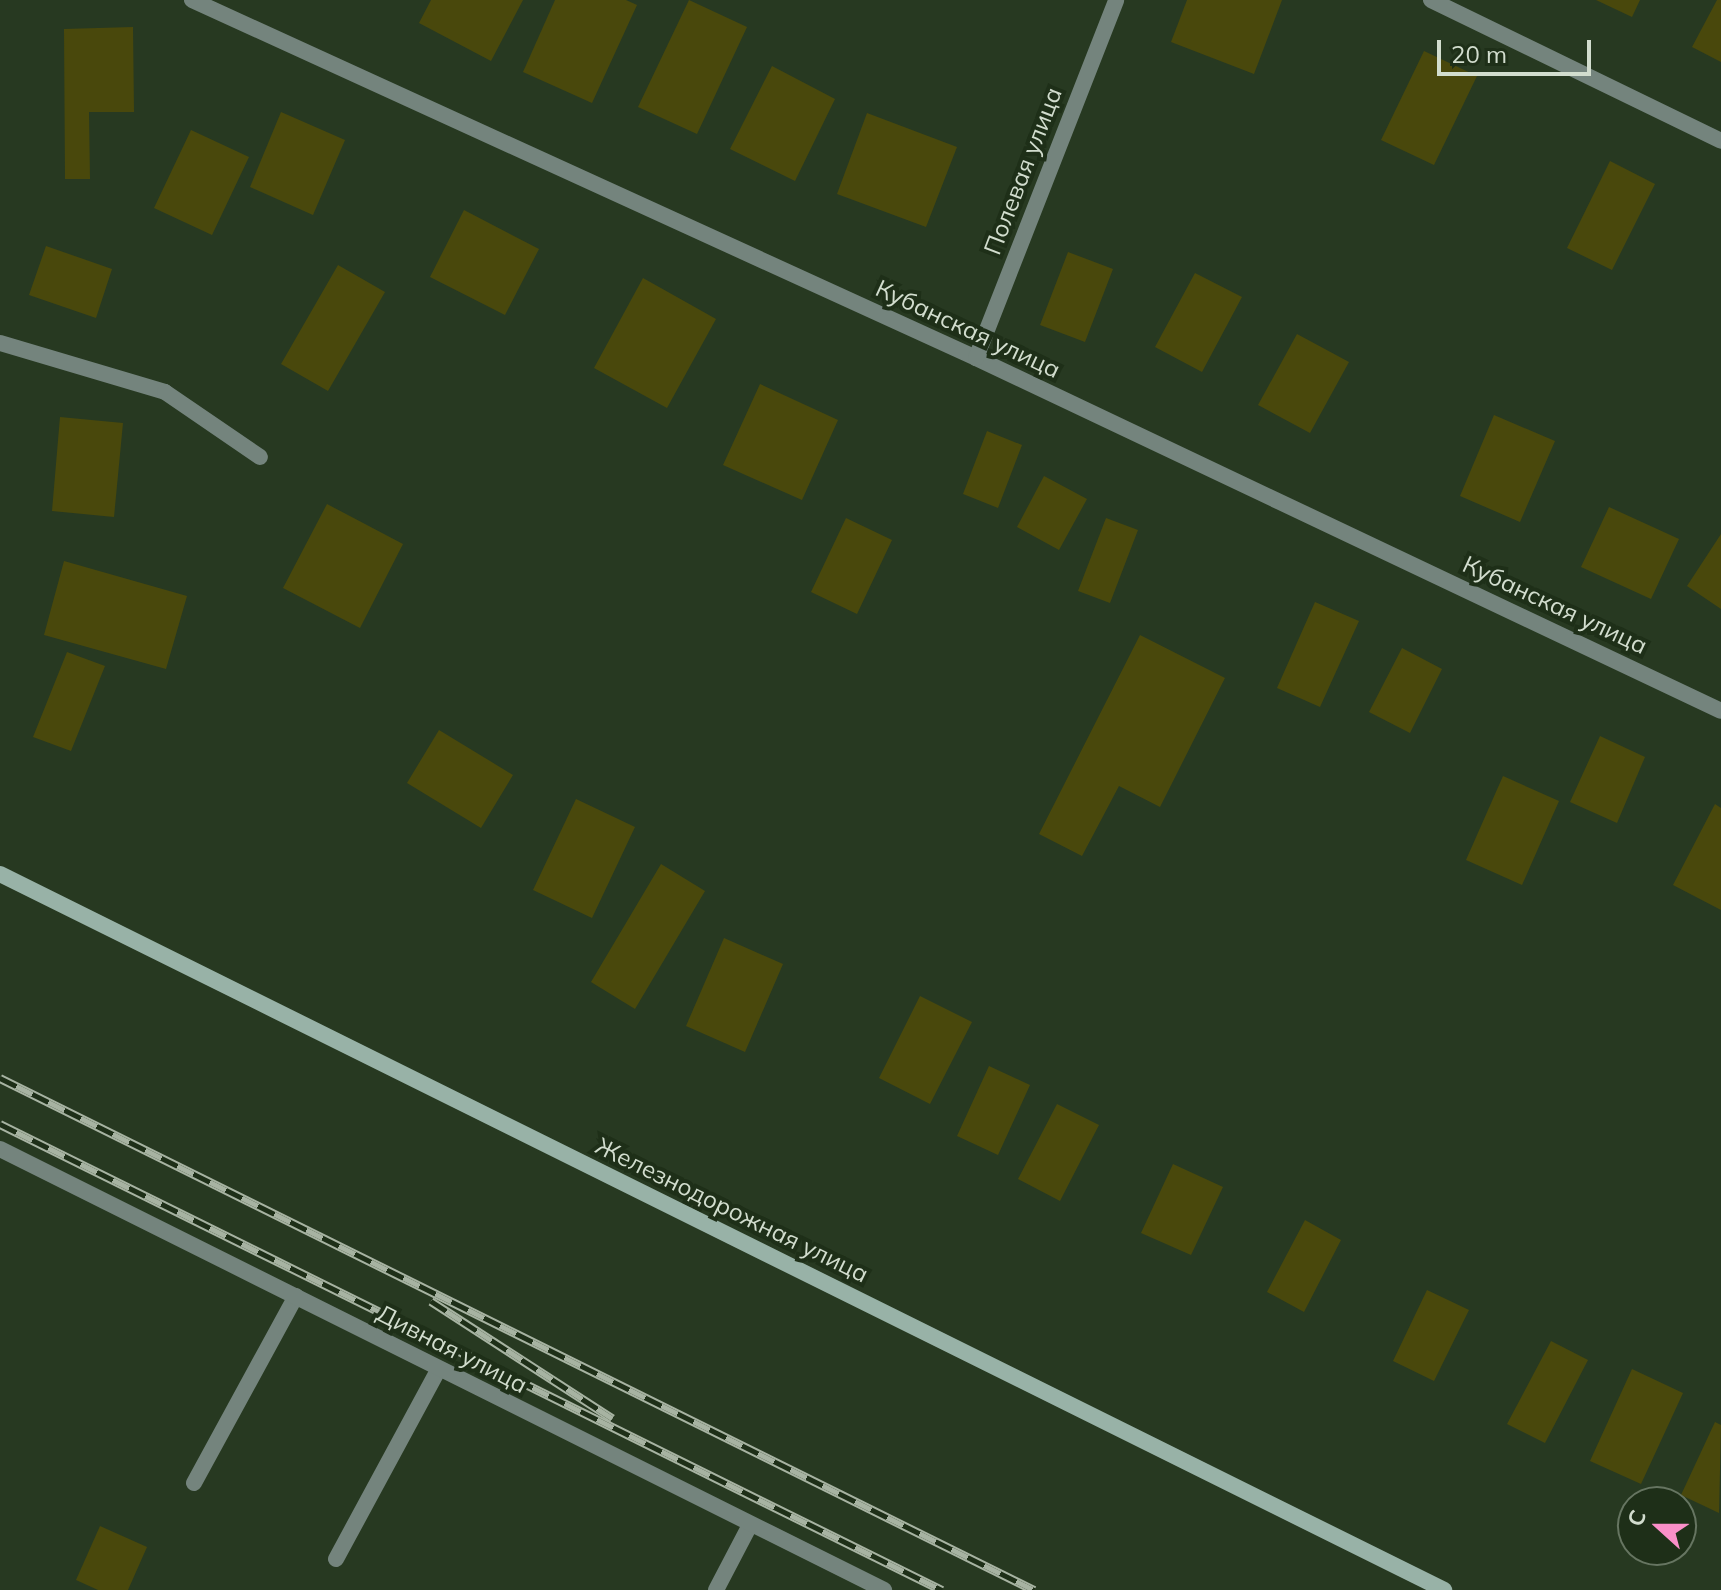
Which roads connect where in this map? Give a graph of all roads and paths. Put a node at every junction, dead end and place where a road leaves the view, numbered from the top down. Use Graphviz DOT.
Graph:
graph roads {
  1 [pos="192,0"];
  2 [pos="1116,0"];
  3 [pos="1431,0"];
  4 [pos="1721,141"];
  5 [pos="0,343"];
  6 [pos="976,358"];
  7 [pos="260,457"];
  8 [pos="1721,711"];
  9 [pos="0,874"];
  10 [pos="1,1153"];
  11 [pos="296,1296"];
  12 [pos="438,1370"];
  13 [pos="194,1483"];
  14 [pos="750,1525"];
  15 [pos="336,1559"];
  16 [pos="716,1590"];
  17 [pos="884,1590"];
  18 [pos="1444,1590"];
  1 -- 6 [label="street, Кубанская улица"];
  2 -- 6 [label="street, Полевая улица"];
  3 -- 4 [label="street"];
  5 -- 7 [label="street"];
  6 -- 8 [label="street, Кубанская улица"];
  9 -- 18 [label="street, Железнодорожная улица"];
  10 -- 11 [label="street, Дивная улица"];
  11 -- 12 [label="street, Дивная улица"];
  11 -- 13 [label="street"];
  12 -- 14 [label="street, Дивная улица"];
  12 -- 15 [label="street"];
  14 -- 16 [label="street"];
  14 -- 17 [label="street, Дивная улица"];
}
